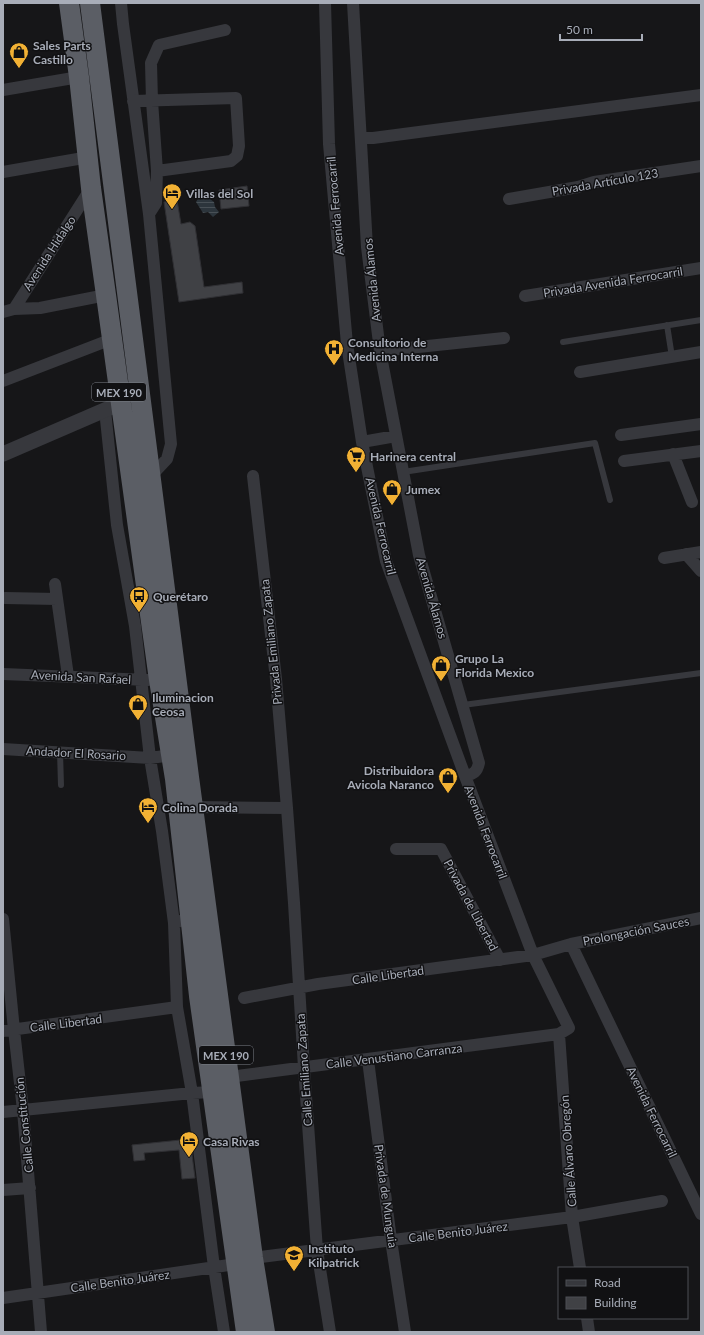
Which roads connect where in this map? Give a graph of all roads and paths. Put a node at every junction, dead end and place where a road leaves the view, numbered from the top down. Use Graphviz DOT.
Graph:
graph roads {
  1 [pos="69,3"];
  2 [pos="90,3"];
  3 [pos="121,3"];
  4 [pos="325,3"];
  5 [pos="353,3"];
  6 [pos="225,30"];
  7 [pos="79,77"];
  8 [pos="3,90"];
  9 [pos="701,95"];
  10 [pos="133,101"];
  11 [pos="152,101"];
  12 [pos="361,138"];
  13 [pos="88,158"];
  14 [pos="701,166"];
  15 [pos="157,171"];
  16 [pos="3,172"];
  17 [pos="91,188"];
  18 [pos="508,199"];
  19 [pos="149,214"];
  20 [pos="701,268"];
  21 [pos="106,295"];
  22 [pos="525,296"];
  23 [pos="8,310"];
  24 [pos="701,320"];
  25 [pos="667,325"];
  26 [pos="504,338"];
  27 [pos="112,340"];
  28 [pos="563,342"];
  29 [pos="380,351"];
  30 [pos="701,352"];
  31 [pos="672,357"];
  32 [pos="580,372"];
  33 [pos="3,381"];
  34 [pos="113,406"];
  35 [pos="701,424"];
  36 [pos="621,435"];
  37 [pos="396,436"];
  38 [pos="362,442"];
  39 [pos="701,451"];
  40 [pos="3,454"];
  41 [pos="673,454"];
  42 [pos="624,462"];
  43 [pos="404,472"];
  44 [pos="151,476"];
  45 [pos="254,476"];
  46 [pos="610,500"];
  47 [pos="692,502"];
  48 [pos="701,552"];
  49 [pos="686,554"];
  50 [pos="664,558"];
  51 [pos="701,571"];
  52 [pos="55,584"];
  53 [pos="5,598"];
  54 [pos="57,599"];
  55 [pos="701,673"];
  56 [pos="3,674"];
  57 [pos="68,676"];
  58 [pos="150,680"];
  59 [pos="464,710"];
  60 [pos="3,748"];
  61 [pos="60,752"];
  62 [pos="172,755"];
  63 [pos="150,758"];
  64 [pos="465,776"];
  65 [pos="61,785"];
  66 [pos="193,807"];
  67 [pos="287,808"];
  68 [pos="396,849"];
  69 [pos="701,918"];
  70 [pos="3,919"];
  71 [pos="182,920"];
  72 [pos="571,944"];
  73 [pos="533,955"];
  74 [pos="500,960"];
  75 [pos="299,988"];
  76 [pos="244,998"];
  77 [pos="177,1008"];
  78 [pos="8,1030"];
  79 [pos="559,1034"];
  80 [pos="368,1060"];
  81 [pos="304,1068"];
  82 [pos="229,1077"];
  83 [pos="213,1092"];
  84 [pos="192,1093"];
  85 [pos="23,1110"];
  86 [pos="3,1112"];
  87 [pos="30,1188"];
  88 [pos="3,1190"];
  89 [pos="662,1201"];
  90 [pos="701,1214"];
  91 [pos="572,1217"];
  92 [pos="391,1240"];
  93 [pos="317,1250"];
  94 [pos="244,1261"];
  95 [pos="214,1267"];
  96 [pos="580,1267"];
  97 [pos="38,1293"];
  98 [pos="3,1298"];
  99 [pos="587,1319"];
  100 [pos="41,1332"];
  101 [pos="224,1332"];
  102 [pos="246,1332"];
  103 [pos="265,1332"];
  104 [pos="330,1332"];
  105 [pos="405,1332"];
  106 [pos="589,1332"];
  1 -- 7 [label="highway, MEX 190"];
  2 -- 44 [label="highway, MEX 190"];
  3 -- 10 [label="street"];
  4 -- 38 [label="street, Avenida Ferrocarril"];
  5 -- 12 [label="street, Avenida Álamos"];
  6 -- 11 [label="street"];
  7 -- 8 [label="street"];
  7 -- 13 [label="highway, MEX 190"];
  9 -- 12 [label="street"];
  10 -- 11 [label="street"];
  10 -- 19 [label="street"];
  11 -- 15 [label="street"];
  11 -- 15 [label="street"];
  12 -- 29 [label="street, Avenida Álamos"];
  13 -- 16 [label="street"];
  13 -- 17 [label="highway, MEX 190"];
  14 -- 18 [label="street, Privada Artículo 123"];
  15 -- 19 [label="street"];
  17 -- 21 [label="highway, MEX 190"];
  17 -- 23 [label="street, Avenida Hidalgo"];
  19 -- 44 [label="street"];
  20 -- 22 [label="street, Privada Avenida Ferrocarril"];
  21 -- 23 [label="street"];
  21 -- 27 [label="highway, MEX 190"];
  24 -- 25 [label="lane"];
  25 -- 28 [label="lane"];
  25 -- 31 [label="lane"];
  26 -- 29 [label="street"];
  27 -- 33 [label="street"];
  27 -- 34 [label="highway, MEX 190"];
  29 -- 37 [label="street, Avenida Álamos"];
  30 -- 31 [label="street"];
  31 -- 32 [label="street"];
  34 -- 40 [label="street"];
  34 -- 58 [label="highway, MEX 190"];
  35 -- 36 [label="street"];
  37 -- 38 [label="street"];
  37 -- 43 [label="street, Avenida Álamos"];
  38 -- 64 [label="street, Avenida Ferrocarril"];
  39 -- 41 [label="street"];
  41 -- 42 [label="street"];
  41 -- 47 [label="street"];
  43 -- 46 [label="lane"];
  43 -- 59 [label="street, Avenida Álamos"];
  44 -- 66 [label="highway, MEX 190"];
  45 -- 67 [label="street, Privada Emiliano Zapata"];
  48 -- 49 [label="street"];
  49 -- 50 [label="street"];
  49 -- 51 [label="street"];
  52 -- 54 [label="street"];
  53 -- 54 [label="street"];
  54 -- 57 [label="street"];
  55 -- 59 [label="lane"];
  56 -- 57 [label="street, Avenida San Rafael"];
  57 -- 58 [label="street, Avenida San Rafael"];
  58 -- 62 [label="highway, MEX 190"];
  58 -- 63 [label="street"];
  59 -- 64 [label="street, Avenida Álamos"];
  60 -- 61 [label="street, Andador El Rosario"];
  61 -- 63 [label="street, Andador El Rosario"];
  61 -- 65 [label="lane"];
  62 -- 63 [label="street, Andador El Rosario"];
  62 -- 71 [label="highway, MEX 190"];
  63 -- 71 [label="street"];
  64 -- 73 [label="street, Avenida Ferrocarril"];
  66 -- 67 [label="street"];
  66 -- 82 [label="highway, MEX 190"];
  67 -- 75 [label="street, Calle Emiliano Zapata"];
  68 -- 74 [label="street, Privada de Libertad"];
  69 -- 72 [label="street, Prolongación Sauces"];
  70 -- 78 [label="street, Calle Constitución"];
  71 -- 77 [label="street"];
  71 -- 83 [label="highway, MEX 190"];
  72 -- 73 [label="street, Prolongación Sauces"];
  72 -- 90 [label="street, Avenida Ferrocarril"];
  73 -- 74 [label="street, Calle Libertad"];
  73 -- 79 [label="street, Avenida Ferrocarril"];
  74 -- 75 [label="street, Calle Libertad"];
  75 -- 76 [label="street, Calle Libertad"];
  75 -- 81 [label="street, Calle Emiliano Zapata"];
  77 -- 78 [label="street, Calle Libertad"];
  77 -- 84 [label="street"];
  78 -- 85 [label="street, Calle Constitución"];
  79 -- 80 [label="street, Calle Venustiano Carranza"];
  79 -- 91 [label="street, Calle Álvaro Obregón"];
  80 -- 81 [label="street, Calle Venustiano Carranza"];
  80 -- 92 [label="street, Privada de Munguia"];
  81 -- 82 [label="street, Calle Venustiano Carranza"];
  81 -- 93 [label="street, Calle Emiliano Zapata"];
  82 -- 94 [label="highway, MEX 190"];
  83 -- 84 [label="street"];
  83 -- 94 [label="highway, MEX 190"];
  84 -- 85 [label="street"];
  84 -- 95 [label="street"];
  85 -- 86 [label="street"];
  85 -- 87 [label="street, Calle Constitución"];
  87 -- 88 [label="street"];
  87 -- 97 [label="street, Calle Constitución"];
  89 -- 91 [label="street, Calle Benito Juárez"];
  91 -- 92 [label="street, Calle Benito Juárez"];
  91 -- 96 [label="street, Calle Álvaro Obregón"];
  92 -- 93 [label="street, Calle Benito Juárez"];
  92 -- 105 [label="street, Privada de Munguia"];
  93 -- 94 [label="street, Calle Benito Juárez"];
  93 -- 104 [label="street, Calle Emiliano Zapata"];
  94 -- 95 [label="street, Calle Benito Juárez"];
  94 -- 102 [label="highway, MEX 190"];
  94 -- 103 [label="highway, MEX 190"];
  95 -- 97 [label="street, Calle Benito Juárez"];
  95 -- 101 [label="street"];
  97 -- 98 [label="street, Calle Benito Juárez"];
  97 -- 100 [label="street, Calle Constitución"];
  99 -- 106 [label="street"];
}
